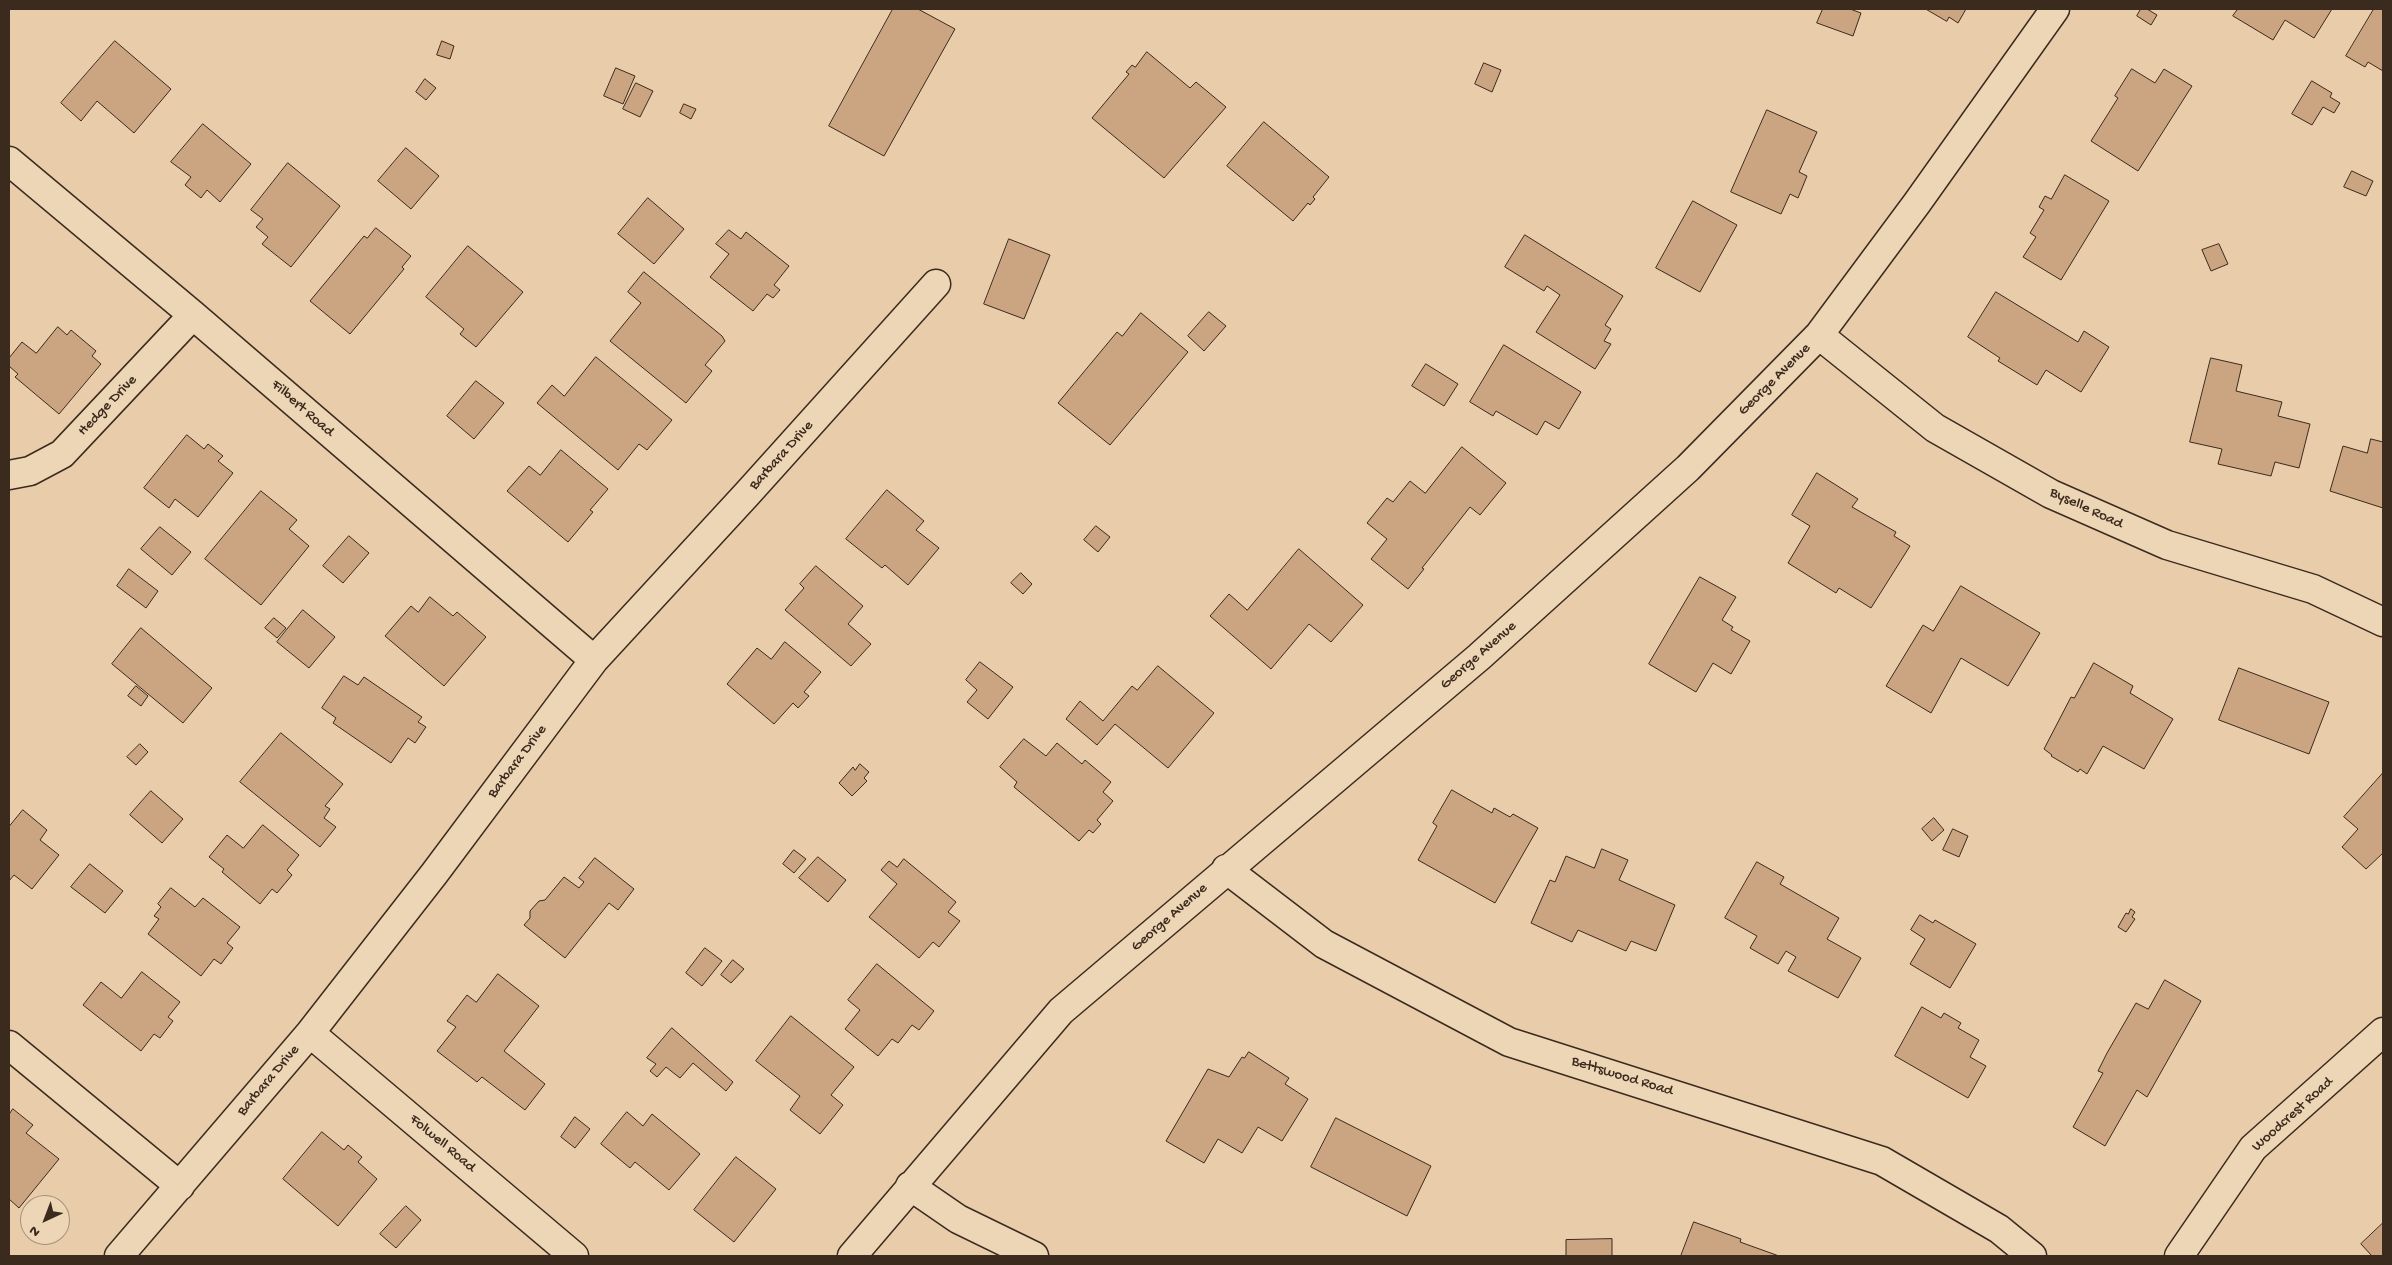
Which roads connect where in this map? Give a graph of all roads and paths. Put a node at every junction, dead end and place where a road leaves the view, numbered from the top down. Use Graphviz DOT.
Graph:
graph roads {
  1 [pos="2055,9"];
  2 [pos="9,161"];
  3 [pos="936,284"];
  4 [pos="193,315"];
  5 [pos="1819,335"];
  6 [pos="9,475"];
  7 [pos="2383,622"];
  8 [pos="594,660"];
  9 [pos="1226,869"];
  10 [pos="2383,1032"];
  11 [pos="310,1033"];
  12 [pos="9,1045"];
  13 [pos="180,1186"];
  14 [pos="910,1186"];
  15 [pos="119,1256"];
  16 [pos="574,1256"];
  17 [pos="852,1256"];
  18 [pos="1034,1256"];
  19 [pos="2032,1256"];
  20 [pos="2179,1256"];
  1 -- 5 [label="street, George Avenue"];
  2 -- 4 [label="street, Filbert Road"];
  3 -- 8 [label="street, Barbara Drive"];
  4 -- 6 [label="street, Hedge Drive"];
  4 -- 8 [label="street, Filbert Road"];
  5 -- 7 [label="street, Byselle Road"];
  5 -- 9 [label="street, George Avenue"];
  8 -- 11 [label="street, Barbara Drive"];
  9 -- 14 [label="street, George Avenue"];
  9 -- 19 [label="street, Bettswood Road"];
  10 -- 20 [label="street, Woodcrest Road"];
  11 -- 13 [label="street, Barbara Drive"];
  11 -- 16 [label="street, Folwell Road"];
  12 -- 13 [label="street"];
  13 -- 15 [label="street, Barbara Drive"];
  14 -- 17 [label="street, George Avenue"];
  14 -- 18 [label="street"];
}
